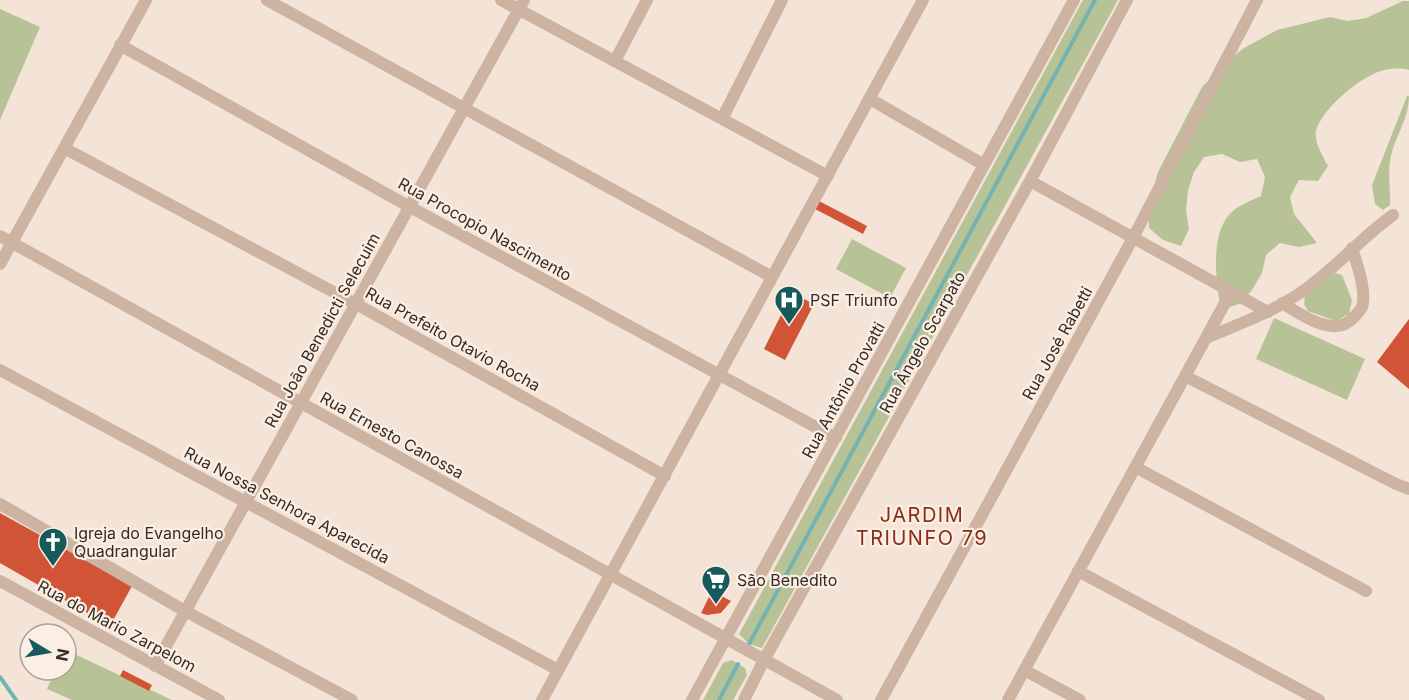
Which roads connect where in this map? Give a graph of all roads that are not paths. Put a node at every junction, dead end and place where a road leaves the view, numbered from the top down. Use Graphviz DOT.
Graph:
graph roads {
  1 [pos="146,0"];
  2 [pos="267,0"];
  3 [pos="501,0"];
  4 [pos="647,0"];
  5 [pos="782,0"];
  6 [pos="923,0"];
  7 [pos="1074,0"];
  8 [pos="1127,0"];
  9 [pos="1257,0"];
  10 [pos="521,5"];
  11 [pos="120,45"];
  12 [pos="615,61"];
  13 [pos="870,99"];
  14 [pos="464,107"];
  15 [pos="722,119"];
  16 [pos="64,148"];
  17 [pos="984,165"];
  18 [pos="828,176"];
  19 [pos="1030,181"];
  20 [pos="410,207"];
  21 [pos="1393,215"];
  22 [pos="0,236"];
  23 [pos="1133,238"];
  24 [pos="13,243"];
  25 [pos="1352,248"];
  26 [pos="0,264"];
  27 [pos="772,277"];
  28 [pos="1231,292"];
  29 [pos="1282,303"];
  30 [pos="356,304"];
  31 [pos="1268,312"];
  32 [pos="1206,338"];
  33 [pos="0,370"];
  34 [pos="718,376"];
  35 [pos="1185,376"];
  36 [pos="301,403"];
  37 [pos="836,438"];
  38 [pos="1135,467"];
  39 [pos="665,477"];
  40 [pos="1409,489"];
  41 [pos="246,501"];
  42 [pos="0,504"];
  43 [pos="1078,571"];
  44 [pos="611,575"];
  45 [pos="0,581"];
  46 [pos="1366,591"];
  47 [pos="185,610"];
  48 [pos="725,638"];
  49 [pos="764,660"];
  50 [pos="155,666"];
  51 [pos="558,670"];
  52 [pos="1024,670"];
  53 [pos="219,700"];
  54 [pos="352,700"];
  55 [pos="542,700"];
  56 [pos="692,700"];
  57 [pos="744,700"];
  58 [pos="837,700"];
  59 [pos="881,700"];
  60 [pos="1008,700"];
  61 [pos="1080,700"];
  62 [pos="1319,700"];
  1 -- 11 [label="street"];
  2 -- 14 [label="street"];
  3 -- 10 [label="street"];
  4 -- 12 [label="street"];
  5 -- 15 [label="street"];
  6 -- 13 [label="street"];
  7 -- 17 [label="street, Rua Antônio Provatti"];
  8 -- 19 [label="street, Rua Ângelo Scarpato"];
  9 -- 23 [label="street, Rua José Rabetti"];
  10 -- 12 [label="street"];
  10 -- 14 [label="street, Rua João Benedicti Selecuim"];
  11 -- 16 [label="street"];
  11 -- 20 [label="street, Rua Procopio Nascimento"];
  12 -- 15 [label="street"];
  13 -- 17 [label="street"];
  13 -- 18 [label="street"];
  14 -- 20 [label="street, Rua João Benedicti Selecuim"];
  14 -- 27 [label="street"];
  15 -- 18 [label="street"];
  16 -- 24 [label="street"];
  16 -- 30 [label="street, Rua Prefeito Otavio Rocha"];
  17 -- 37 [label="street, Rua Antônio Provatti"];
  18 -- 27 [label="street"];
  19 -- 23 [label="street"];
  19 -- 49 [label="street, Rua Ângelo Scarpato"];
  20 -- 30 [label="street, Rua João Benedicti Selecuim"];
  20 -- 34 [label="street, Rua Procopio Nascimento"];
  21 -- 25 [label="street"];
  22 -- 24 [label="street, Rua Ernesto Canossa"];
  23 -- 28 [label="street"];
  23 -- 59 [label="street, Rua José Rabetti"];
  24 -- 26 [label="street"];
  24 -- 36 [label="street, Rua Ernesto Canossa"];
  25 -- 29 [label="street"];
  25 -- 29 [label="street"];
  27 -- 34 [label="street"];
  28 -- 31 [label="street"];
  28 -- 32 [label="street"];
  29 -- 31 [label="street"];
  30 -- 36 [label="street, Rua João Benedicti Selecuim"];
  30 -- 39 [label="street, Rua Prefeito Otavio Rocha"];
  31 -- 32 [label="street"];
  32 -- 35 [label="street"];
  33 -- 41 [label="street, Rua Nossa Senhora Aparecida"];
  34 -- 37 [label="street, Rua Procopio Nascimento"];
  34 -- 39 [label="street"];
  35 -- 38 [label="street"];
  35 -- 40 [label="street"];
  36 -- 41 [label="street, Rua João Benedicti Selecuim"];
  36 -- 44 [label="street, Rua Ernesto Canossa"];
  37 -- 48 [label="street, Rua Antônio Provatti"];
  38 -- 43 [label="street"];
  38 -- 46 [label="street"];
  39 -- 44 [label="street"];
  41 -- 47 [label="street, Rua João Benedicti Selecuim"];
  41 -- 51 [label="street, Rua Nossa Senhora Aparecida"];
  42 -- 47 [label="street"];
  43 -- 52 [label="street"];
  43 -- 62 [label="street"];
  44 -- 48 [label="street, Rua Ernesto Canossa"];
  44 -- 51 [label="street"];
  45 -- 50 [label="street, Rua do Mario Zarpelom"];
  47 -- 50 [label="street, Rua João Benedicti Selecuim"];
  47 -- 54 [label="street"];
  48 -- 49 [label="street, Rua Ernesto Canossa"];
  48 -- 56 [label="street, Rua Antônio Provatti"];
  49 -- 57 [label="street, Rua Ângelo Scarpato"];
  49 -- 58 [label="street, Rua Ernesto Canossa"];
  50 -- 53 [label="street, Rua do Mario Zarpelom"];
  51 -- 55 [label="street"];
  52 -- 60 [label="street"];
  52 -- 61 [label="street"];
}
